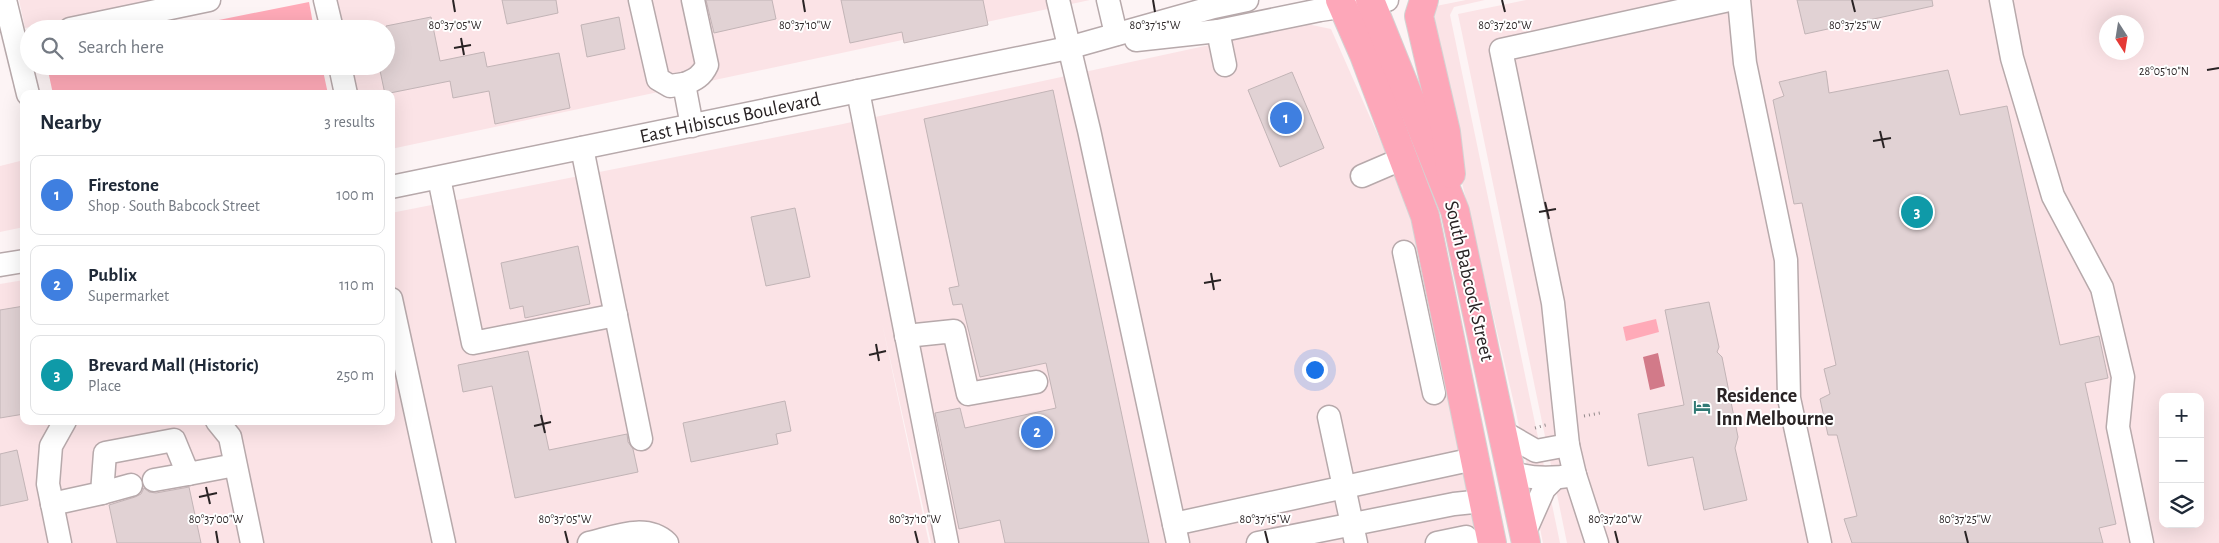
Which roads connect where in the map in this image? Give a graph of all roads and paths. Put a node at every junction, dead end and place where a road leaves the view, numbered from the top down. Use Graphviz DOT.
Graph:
graph roads {
  1 [pos="5,0"];
  2 [pos="325,0"];
  3 [pos="640,0"];
  4 [pos="693,0"];
  5 [pos="1058,0"];
  6 [pos="1108,0"];
  7 [pos="1247,0"];
  8 [pos="1424,0"];
  9 [pos="1729,0"];
  10 [pos="1739,0"];
  11 [pos="2001,0"];
  12 [pos="201,1"];
  13 [pos="1376,1"];
  14 [pos="1342,4"];
  15 [pos="112,20"];
  16 [pos="330,20"];
  17 [pos="1218,31"];
  18 [pos="20,34"];
  19 [pos="1116,34"];
  20 [pos="1068,48"];
  21 [pos="1225,65"];
  22 [pos="26,75"];
  23 [pos="342,75"];
  24 [pos="684,84"];
  25 [pos="28,90"];
  26 [pos="345,90"];
  27 [pos="858,91"];
  28 [pos="692,126"];
  29 [pos="582,148"];
  30 [pos="1404,158"];
  31 [pos="1362,176"];
  32 [pos="439,178"];
  33 [pos="395,186"];
  34 [pos="1456,211"];
  35 [pos="1404,252"];
  36 [pos="20,262"];
  37 [pos="0,266"];
  38 [pos="616,315"];
  39 [pos="395,317"];
  40 [pos="906,336"];
  41 [pos="1036,382"];
  42 [pos="1434,393"];
  43 [pos="1329,416"];
  44 [pos="1465,417"];
  45 [pos="63,425"];
  46 [pos="220,425"];
  47 [pos="1502,432"];
  48 [pos="641,439"];
  49 [pos="1568,445"];
  50 [pos="1474,459"];
  51 [pos="235,465"];
  52 [pos="1511,472"];
  53 [pos="188,474"];
  54 [pos="1565,477"];
  55 [pos="154,480"];
  56 [pos="131,485"];
  57 [pos="1344,486"];
  58 [pos="102,493"];
  59 [pos="1483,501"];
  60 [pos="52,504"];
  61 [pos="1176,534"];
  62 [pos="1354,534"];
  63 [pos="1525,539"];
  64 [pos="60,543"];
  65 [pos="252,543"];
  66 [pos="444,543"];
  67 [pos="589,543"];
  68 [pos="668,543"];
  69 [pos="947,543"];
  70 [pos="1258,543"];
  71 [pos="1437,543"];
  72 [pos="1472,543"];
  73 [pos="1492,543"];
  74 [pos="1597,543"];
  75 [pos="1820,543"];
  76 [pos="2142,543"];
  1 -- 18 [label="street"];
  2 -- 16 [label="street"];
  3 -- 24 [label="street"];
  4 -- 24 [label="street"];
  5 -- 20 [label="street"];
  6 -- 19 [label="street"];
  7 -- 19 [label="street, East Hibiscus Boulevard"];
  8 -- 34 [label="main road"];
  9 -- 49 [label="street"];
  10 -- 75 [label="street"];
  11 -- 76 [label="street"];
  12 -- 15 [label="street"];
  13 -- 14 [label="street, East Hibiscus Boulevard"];
  13 -- 34 [label="main road, South Babcock Street"];
  14 -- 17 [label="street, East Hibiscus Boulevard"];
  14 -- 30 [label="main road, South Babcock Street"];
  17 -- 20 [label="street, East Hibiscus Boulevard"];
  17 -- 21 [label="street"];
  19 -- 20 [label="street, East Hibiscus Boulevard"];
  20 -- 27 [label="street, East Hibiscus Boulevard"];
  20 -- 61 [label="street"];
  22 -- 25 [label="street"];
  23 -- 26 [label="street"];
  24 -- 28 [label="street"];
  27 -- 28 [label="street, East Hibiscus Boulevard"];
  27 -- 40 [label="street"];
  28 -- 29 [label="street, East Hibiscus Boulevard"];
  29 -- 32 [label="street, East Hibiscus Boulevard"];
  29 -- 38 [label="street"];
  30 -- 31 [label="street"];
  30 -- 44 [label="main road, South Babcock Street"];
  32 -- 33 [label="street, East Hibiscus Boulevard"];
  32 -- 38 [label="street"];
  34 -- 47 [label="main road, South Babcock Street"];
  35 -- 42 [label="street"];
  36 -- 37 [label="street"];
  38 -- 48 [label="street"];
  39 -- 66 [label="street"];
  40 -- 41 [label="street"];
  40 -- 69 [label="street"];
  43 -- 57 [label="street"];
  44 -- 50 [label="main road, South Babcock Street"];
  44 -- 52 [label="main road"];
  45 -- 60 [label="street"];
  46 -- 51 [label="street"];
  47 -- 49 [label="street"];
  47 -- 52 [label="main road, South Babcock Street"];
  49 -- 54 [label="street"];
  50 -- 57 [label="street"];
  50 -- 59 [label="main road, South Babcock Street"];
  50 -- 63 [label="main road"];
  51 -- 53 [label="street"];
  51 -- 65 [label="street"];
  52 -- 54 [label="street"];
  52 -- 63 [label="main road, South Babcock Street"];
  53 -- 55 [label="street"];
  53 -- 58 [label="street"];
  54 -- 63 [label="street"];
  54 -- 74 [label="street"];
  56 -- 58 [label="street"];
  57 -- 61 [label="street"];
  57 -- 62 [label="street"];
  58 -- 60 [label="street"];
  59 -- 62 [label="street"];
  59 -- 73 [label="main road, South Babcock Street"];
  60 -- 64 [label="street"];
  62 -- 70 [label="street"];
  67 -- 68 [label="street"];
  71 -- 72 [label="street"];
}
